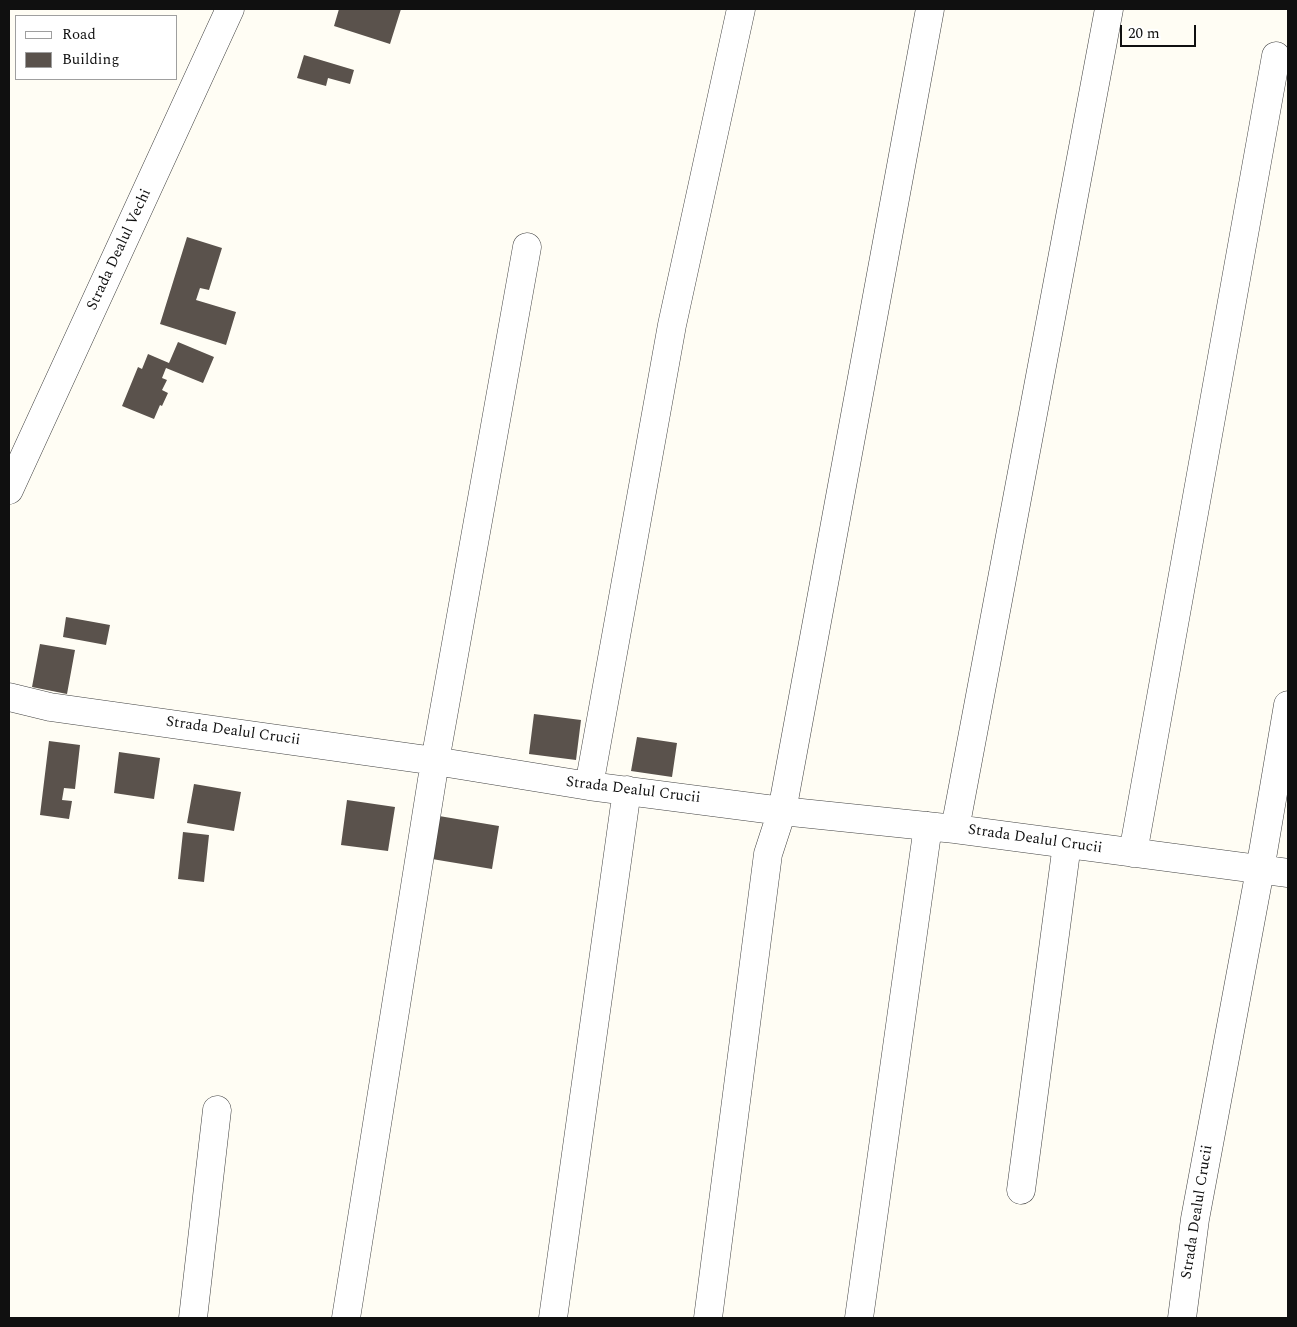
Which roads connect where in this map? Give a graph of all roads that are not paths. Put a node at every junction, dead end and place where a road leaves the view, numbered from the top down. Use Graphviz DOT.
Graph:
graph roads {
  1 [pos="230,9"];
  2 [pos="741,9"];
  3 [pos="930,9"];
  4 [pos="1109,9"];
  5 [pos="1276,56"];
  6 [pos="527,247"];
  7 [pos="9,490"];
  8 [pos="9,697"];
  9 [pos="1288,705"];
  10 [pos="435,761"];
  11 [pos="589,786"];
  12 [pos="627,790"];
  13 [pos="782,811"];
  14 [pos="928,826"];
  15 [pos="955,829"];
  16 [pos="1067,844"];
  17 [pos="1133,853"];
  18 [pos="1260,870"];
  19 [pos="1288,873"];
  20 [pos="217,1110"];
  21 [pos="1021,1190"];
  22 [pos="193,1318"];
  23 [pos="346,1318"];
  24 [pos="553,1318"];
  25 [pos="708,1318"];
  26 [pos="859,1318"];
  27 [pos="1182,1318"];
  1 -- 7 [label="street, Strada Dealul Vechi"];
  2 -- 11 [label="street"];
  3 -- 13 [label="street"];
  4 -- 15 [label="street"];
  5 -- 17 [label="street"];
  6 -- 10 [label="street"];
  8 -- 10 [label="street, Strada Dealul Crucii"];
  9 -- 18 [label="street, Strada Dealul Crucii"];
  10 -- 11 [label="street, Strada Dealul Crucii"];
  10 -- 23 [label="street"];
  11 -- 12 [label="street, Strada Dealul Crucii"];
  12 -- 13 [label="street, Strada Dealul Crucii"];
  12 -- 24 [label="street"];
  13 -- 14 [label="street, Strada Dealul Crucii"];
  13 -- 25 [label="street"];
  14 -- 15 [label="street, Strada Dealul Crucii"];
  14 -- 26 [label="street"];
  15 -- 16 [label="street, Strada Dealul Crucii"];
  16 -- 17 [label="street, Strada Dealul Crucii"];
  16 -- 21 [label="street"];
  17 -- 18 [label="street, Strada Dealul Crucii"];
  18 -- 19 [label="street, Strada Dealul Crucii"];
  18 -- 27 [label="street, Strada Dealul Crucii"];
  20 -- 22 [label="street"];
}
